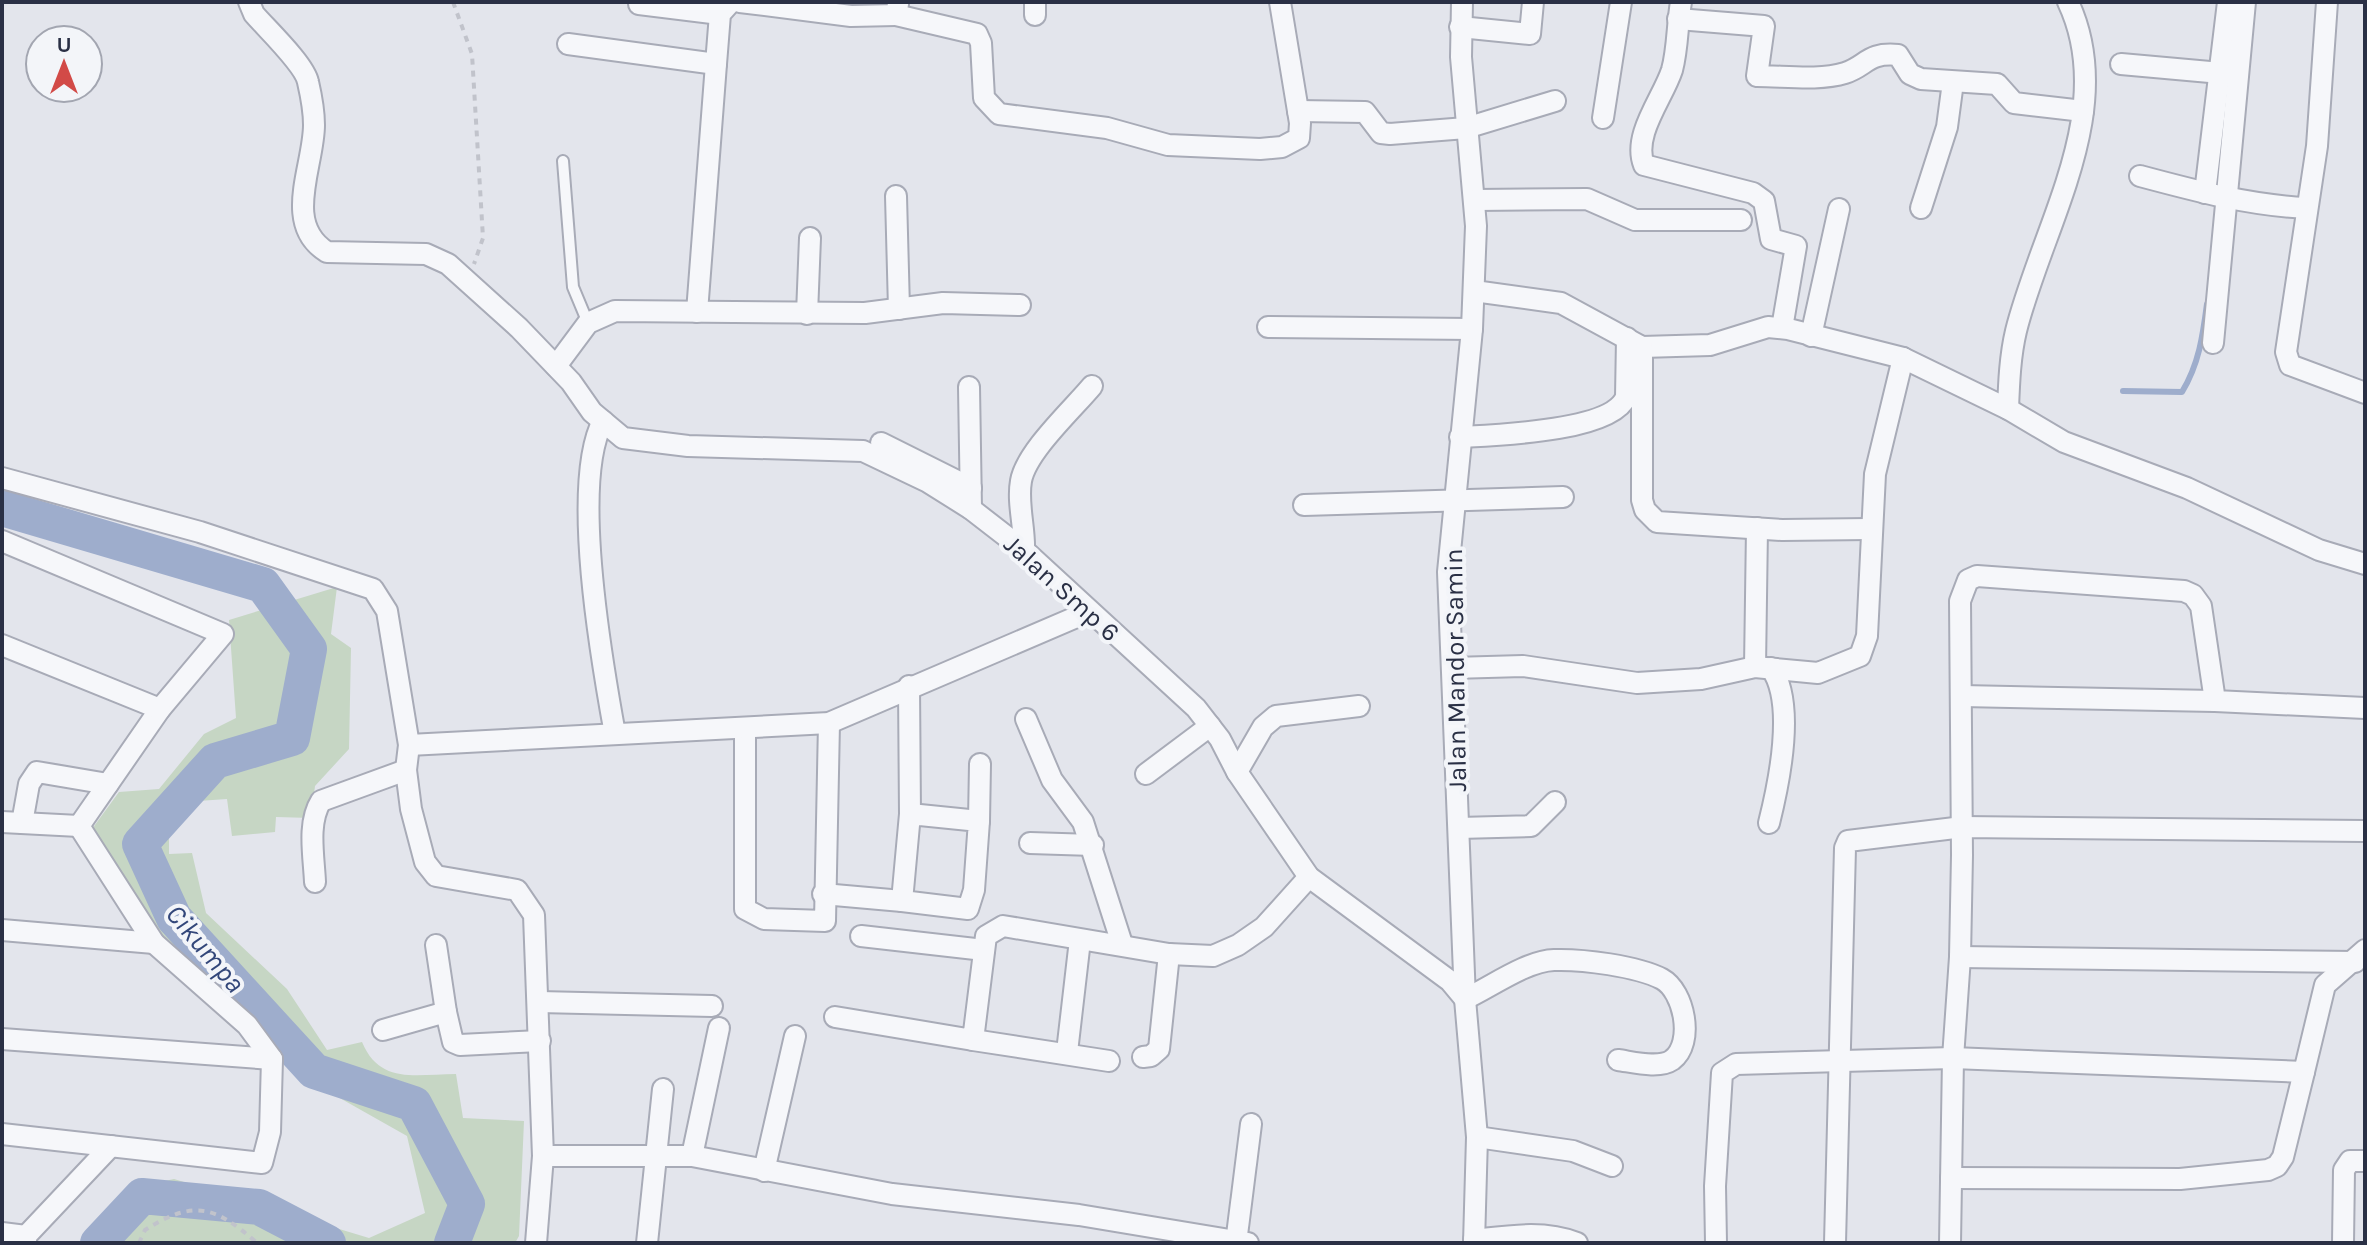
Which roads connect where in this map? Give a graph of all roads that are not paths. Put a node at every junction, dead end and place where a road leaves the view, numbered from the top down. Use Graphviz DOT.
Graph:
graph roads {
  1 [pos="249,2"];
  2 [pos="1280,2"];
  3 [pos="1462,2"];
  4 [pos="1533,2"];
  5 [pos="1621,2"];
  6 [pos="2068,2"];
  7 [pos="2228,2"];
  8 [pos="2245,2"];
  9 [pos="2327,2"];
  10 [pos="639,4"];
  11 [pos="732,6"];
  12 [pos="898,8"];
  13 [pos="1680,11"];
  14 [pos="1460,27"];
  15 [pos="568,44"];
  16 [pos="716,64"];
  17 [pos="2121,64"];
  18 [pos="2221,73"];
  19 [pos="1953,82"];
  20 [pos="1555,101"];
  21 [pos="1298,111"];
  22 [pos="2083,111"];
  23 [pos="1603,118"];
  24 [pos="1466,128"];
  25 [pos="563,161"];
  26 [pos="2140,176"];
  27 [pos="896,196"];
  28 [pos="2216,196"];
  29 [pos="1476,200"];
  30 [pos="1921,208"];
  31 [pos="2306,208"];
  32 [pos="1839,209"];
  33 [pos="1741,220"];
  34 [pos="810,238"];
  35 [pos="1474,291"];
  36 [pos="1020,305"];
  37 [pos="899,309"];
  38 [pos="697,312"];
  39 [pos="807,314"];
  40 [pos="588,323"];
  41 [pos="1268,327"];
  42 [pos="1782,328"];
  43 [pos="1472,329"];
  44 [pos="1811,336"];
  45 [pos="1635,342"];
  46 [pos="2213,343"];
  47 [pos="1903,358"];
  48 [pos="556,366"];
  49 [pos="1092,386"];
  50 [pos="969,387"];
  51 [pos="2365,392"];
  52 [pos="2008,409"];
  53 [pos="603,421"];
  54 [pos="1460,437"];
  55 [pos="881,443"];
  56 [pos="2,478"];
  57 [pos="971,488"];
  58 [pos="1563,497"];
  59 [pos="1455,502"];
  60 [pos="1304,505"];
  61 [pos="971,509"];
  62 [pos="1757,528"];
  63 [pos="1869,529"];
  64 [pos="2,541"];
  65 [pos="1024,550"];
  66 [pos="2365,564"];
  67 [pos="1088,612"];
  68 [pos="2,645"];
  69 [pos="1452,668"];
  70 [pos="1763,668"];
  71 [pos="909,686"];
  72 [pos="1962,696"];
  73 [pos="2215,701"];
  74 [pos="1359,706"];
  75 [pos="2365,708"];
  76 [pos="160,709"];
  77 [pos="1026,719"];
  78 [pos="829,723"];
  79 [pos="1210,726"];
  80 [pos="745,728"];
  81 [pos="615,734"];
  82 [pos="409,745"];
  83 [pos="980,764"];
  84 [pos="406,770"];
  85 [pos="1237,772"];
  86 [pos="1146,774"];
  87 [pos="108,784"];
  88 [pos="1555,802"];
  89 [pos="910,814"];
  90 [pos="979,821"];
  91 [pos="12,823"];
  92 [pos="1769,823"];
  93 [pos="79,826"];
  94 [pos="1963,827"];
  95 [pos="1459,828"];
  96 [pos="2365,831"];
  97 [pos="1030,843"];
  98 [pos="1093,845"];
  99 [pos="1309,877"];
  100 [pos="315,882"];
  101 [pos="823,894"];
  102 [pos="902,901"];
  103 [pos="2,930"];
  104 [pos="861,936"];
  105 [pos="1080,940"];
  106 [pos="154,943"];
  107 [pos="1122,944"];
  108 [pos="436,945"];
  109 [pos="984,950"];
  110 [pos="1169,954"];
  111 [pos="2360,956"];
  112 [pos="1960,957"];
  113 [pos="1465,999"];
  114 [pos="539,1002"];
  115 [pos="712,1006"];
  116 [pos="446,1012"];
  117 [pos="835,1017"];
  118 [pos="719,1028"];
  119 [pos="383,1030"];
  120 [pos="795,1036"];
  121 [pos="2,1039"];
  122 [pos="973,1040"];
  123 [pos="540,1041"];
  124 [pos="1067,1052"];
  125 [pos="1143,1057"];
  126 [pos="1953,1058"];
  127 [pos="272,1059"];
  128 [pos="1618,1060"];
  129 [pos="1109,1061"];
  130 [pos="1841,1062"];
  131 [pos="2304,1072"];
  132 [pos="663,1089"];
  133 [pos="1251,1124"];
  134 [pos="2,1134"];
  135 [pos="1477,1137"];
  136 [pos="111,1146"];
  137 [pos="543,1156"];
  138 [pos="692,1156"];
  139 [pos="658,1157"];
  140 [pos="2365,1161"];
  141 [pos="1612,1166"];
  142 [pos="764,1171"];
  143 [pos="1951,1178"];
  144 [pos="2,1233"];
  145 [pos="26,1239"];
  146 [pos="1474,1241"];
  147 [pos="1240,1242"];
  148 [pos="536,1243"];
  149 [pos="647,1243"];
  150 [pos="1577,1243"];
  151 [pos="1716,1243"];
  152 [pos="1835,1243"];
  153 [pos="1950,1243"];
  154 [pos="2343,1243"];
  1 -- 48 [label="street"];
  2 -- 21 [label="street"];
  3 -- 14 [label="street, Jalan Mandor Samin"];
  4 -- 14 [label="street"];
  5 -- 23 [label="street"];
  6 -- 22 [label="street"];
  7 -- 18 [label="street"];
  8 -- 28 [label="street"];
  9 -- 31 [label="street"];
  10 -- 11 [label="street"];
  11 -- 12 [label="street"];
  11 -- 16 [label="street"];
  12 -- 21 [label="street"];
  13 -- 19 [label="street"];
  13 -- 42 [label="street"];
  14 -- 24 [label="street, Jalan Mandor Samin"];
  15 -- 16 [label="street"];
  16 -- 38 [label="street"];
  17 -- 18 [label="street"];
  18 -- 28 [label="street"];
  19 -- 22 [label="street"];
  19 -- 30 [label="street"];
  20 -- 24 [label="street"];
  21 -- 24 [label="street"];
  22 -- 52 [label="street"];
  24 -- 29 [label="street, Jalan Mandor Samin"];
  25 -- 40 [label="lane"];
  26 -- 28 [label="street"];
  27 -- 37 [label="street"];
  28 -- 31 [label="street"];
  28 -- 46 [label="street"];
  29 -- 33 [label="street"];
  29 -- 35 [label="street, Jalan Mandor Samin"];
  31 -- 51 [label="street"];
  32 -- 44 [label="street"];
  34 -- 39 [label="street"];
  35 -- 43 [label="street, Jalan Mandor Samin"];
  35 -- 45 [label="street"];
  36 -- 37 [label="street"];
  37 -- 39 [label="street"];
  38 -- 39 [label="street"];
  38 -- 40 [label="street"];
  40 -- 48 [label="street"];
  41 -- 43 [label="street"];
  42 -- 44 [label="street"];
  42 -- 45 [label="street"];
  43 -- 54 [label="street, Jalan Mandor Samin"];
  44 -- 47 [label="street"];
  45 -- 54 [label="street"];
  45 -- 62 [label="street"];
  47 -- 52 [label="street"];
  47 -- 63 [label="street"];
  48 -- 53 [label="street, Jalan Smp 6"];
  49 -- 65 [label="street"];
  50 -- 57 [label="street"];
  52 -- 66 [label="street"];
  53 -- 61 [label="street, Jalan Smp 6"];
  53 -- 81 [label="street"];
  54 -- 59 [label="street, Jalan Mandor Samin"];
  55 -- 57 [label="street"];
  56 -- 82 [label="street"];
  57 -- 61 [label="street"];
  58 -- 59 [label="street"];
  59 -- 60 [label="street"];
  59 -- 69 [label="street, Jalan Mandor Samin"];
  61 -- 65 [label="street, Jalan Smp 6"];
  62 -- 63 [label="street"];
  62 -- 70 [label="street"];
  63 -- 70 [label="street"];
  64 -- 76 [label="street"];
  65 -- 67 [label="street, Jalan Smp 6"];
  67 -- 71 [label="street"];
  67 -- 79 [label="street, Jalan Smp 6"];
  68 -- 76 [label="street"];
  69 -- 70 [label="street"];
  69 -- 95 [label="street, Jalan Mandor Samin"];
  70 -- 92 [label="street"];
  71 -- 78 [label="street"];
  71 -- 89 [label="street"];
  72 -- 73 [label="street"];
  72 -- 73 [label="street"];
  72 -- 94 [label="street"];
  73 -- 75 [label="street"];
  74 -- 85 [label="street"];
  76 -- 87 [label="street"];
  77 -- 98 [label="street"];
  78 -- 80 [label="street"];
  78 -- 101 [label="street"];
  79 -- 85 [label="street, Jalan Smp 6"];
  79 -- 86 [label="street"];
  80 -- 81 [label="street"];
  80 -- 101 [label="street"];
  81 -- 82 [label="street"];
  82 -- 84 [label="street"];
  83 -- 90 [label="street"];
  84 -- 100 [label="street"];
  84 -- 114 [label="street"];
  85 -- 99 [label="street, Jalan Smp 6"];
  87 -- 91 [label="street"];
  87 -- 93 [label="street"];
  88 -- 95 [label="street"];
  89 -- 90 [label="street"];
  89 -- 102 [label="street"];
  90 -- 102 [label="street"];
  91 -- 93 [label="street"];
  93 -- 106 [label="street"];
  94 -- 96 [label="street"];
  94 -- 112 [label="street"];
  94 -- 130 [label="street"];
  95 -- 113 [label="street, Jalan Mandor Samin"];
  97 -- 98 [label="street"];
  98 -- 107 [label="street"];
  99 -- 110 [label="street"];
  99 -- 113 [label="street, Jalan Smp 6"];
  101 -- 102 [label="street"];
  103 -- 106 [label="street"];
  104 -- 109 [label="street"];
  105 -- 107 [label="street"];
  105 -- 109 [label="street"];
  105 -- 124 [label="street"];
  106 -- 127 [label="street"];
  107 -- 110 [label="street"];
  108 -- 116 [label="street"];
  109 -- 122 [label="street"];
  110 -- 125 [label="street"];
  111 -- 112 [label="street"];
  111 -- 131 [label="street"];
  112 -- 126 [label="street"];
  113 -- 128 [label="street"];
  113 -- 135 [label="street, Jalan Mandor Samin"];
  114 -- 115 [label="street"];
  114 -- 123 [label="street"];
  116 -- 119 [label="street"];
  116 -- 123 [label="street"];
  117 -- 122 [label="street"];
  118 -- 138 [label="street"];
  120 -- 142 [label="street"];
  121 -- 127 [label="street"];
  122 -- 124 [label="street"];
  123 -- 137 [label="street"];
  124 -- 129 [label="street"];
  126 -- 130 [label="street"];
  126 -- 131 [label="street"];
  126 -- 143 [label="street"];
  127 -- 136 [label="street"];
  130 -- 151 [label="street"];
  130 -- 152 [label="street"];
  131 -- 143 [label="street"];
  132 -- 139 [label="street"];
  133 -- 147 [label="street"];
  134 -- 136 [label="street"];
  135 -- 141 [label="street"];
  135 -- 146 [label="street, Jalan Mandor Samin"];
  136 -- 145 [label="street"];
  137 -- 139 [label="street"];
  137 -- 148 [label="street"];
  138 -- 139 [label="street"];
  138 -- 142 [label="street"];
  139 -- 149 [label="street"];
  140 -- 154 [label="street"];
  142 -- 147 [label="street"];
  143 -- 153 [label="street"];
  144 -- 145 [label="street"];
  146 -- 150 [label="street"];
}
